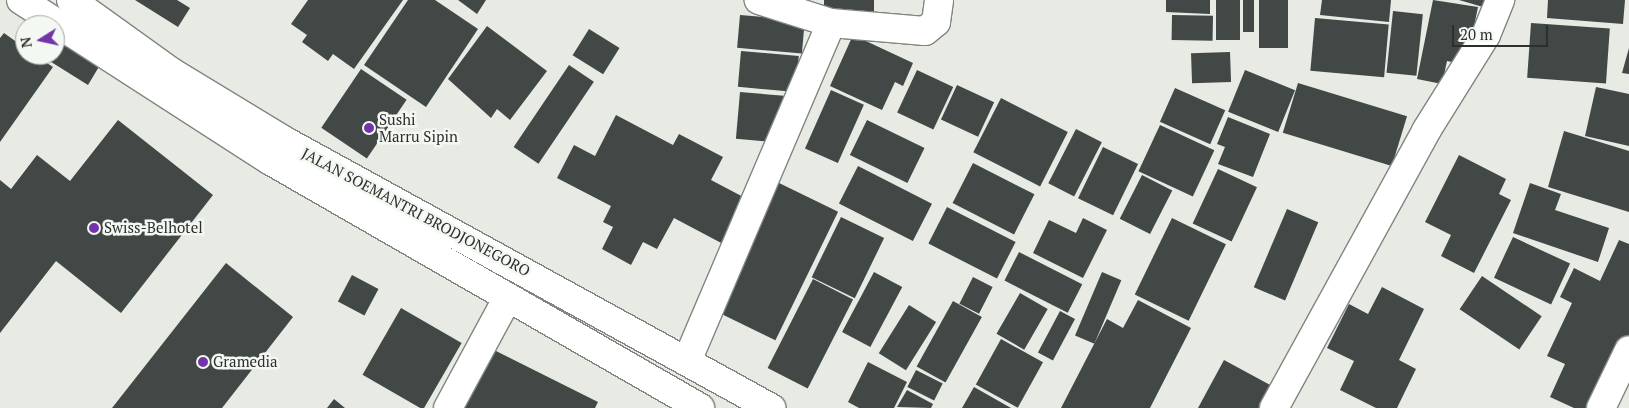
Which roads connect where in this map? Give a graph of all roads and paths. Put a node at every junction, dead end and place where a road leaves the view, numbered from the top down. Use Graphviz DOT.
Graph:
graph roads {
  1 [pos="21,0"];
  2 [pos="71,0"];
  3 [pos="759,0"];
  4 [pos="939,0"];
  5 [pos="1500,0"];
  6 [pos="831,23"];
  7 [pos="507,298"];
  8 [pos="1629,350"];
  9 [pos="687,361"];
  10 [pos="755,404"];
  11 [pos="448,408"];
  12 [pos="700,408"];
  13 [pos="1274,408"];
  14 [pos="1601,408"];
  1 -- 7 [label="main road"];
  2 -- 9 [label="main road, JALAN SOEMANTRI BRODJONEGORO"];
  3 -- 6 [label="main road"];
  4 -- 6 [label="main road"];
  5 -- 13 [label="main road"];
  6 -- 9 [label="main road"];
  7 -- 11 [label="main road"];
  7 -- 12 [label="main road"];
  8 -- 14 [label="main road"];
  9 -- 10 [label="main road, JALAN SOEMANTRI BRODJONEGORO"];
}
